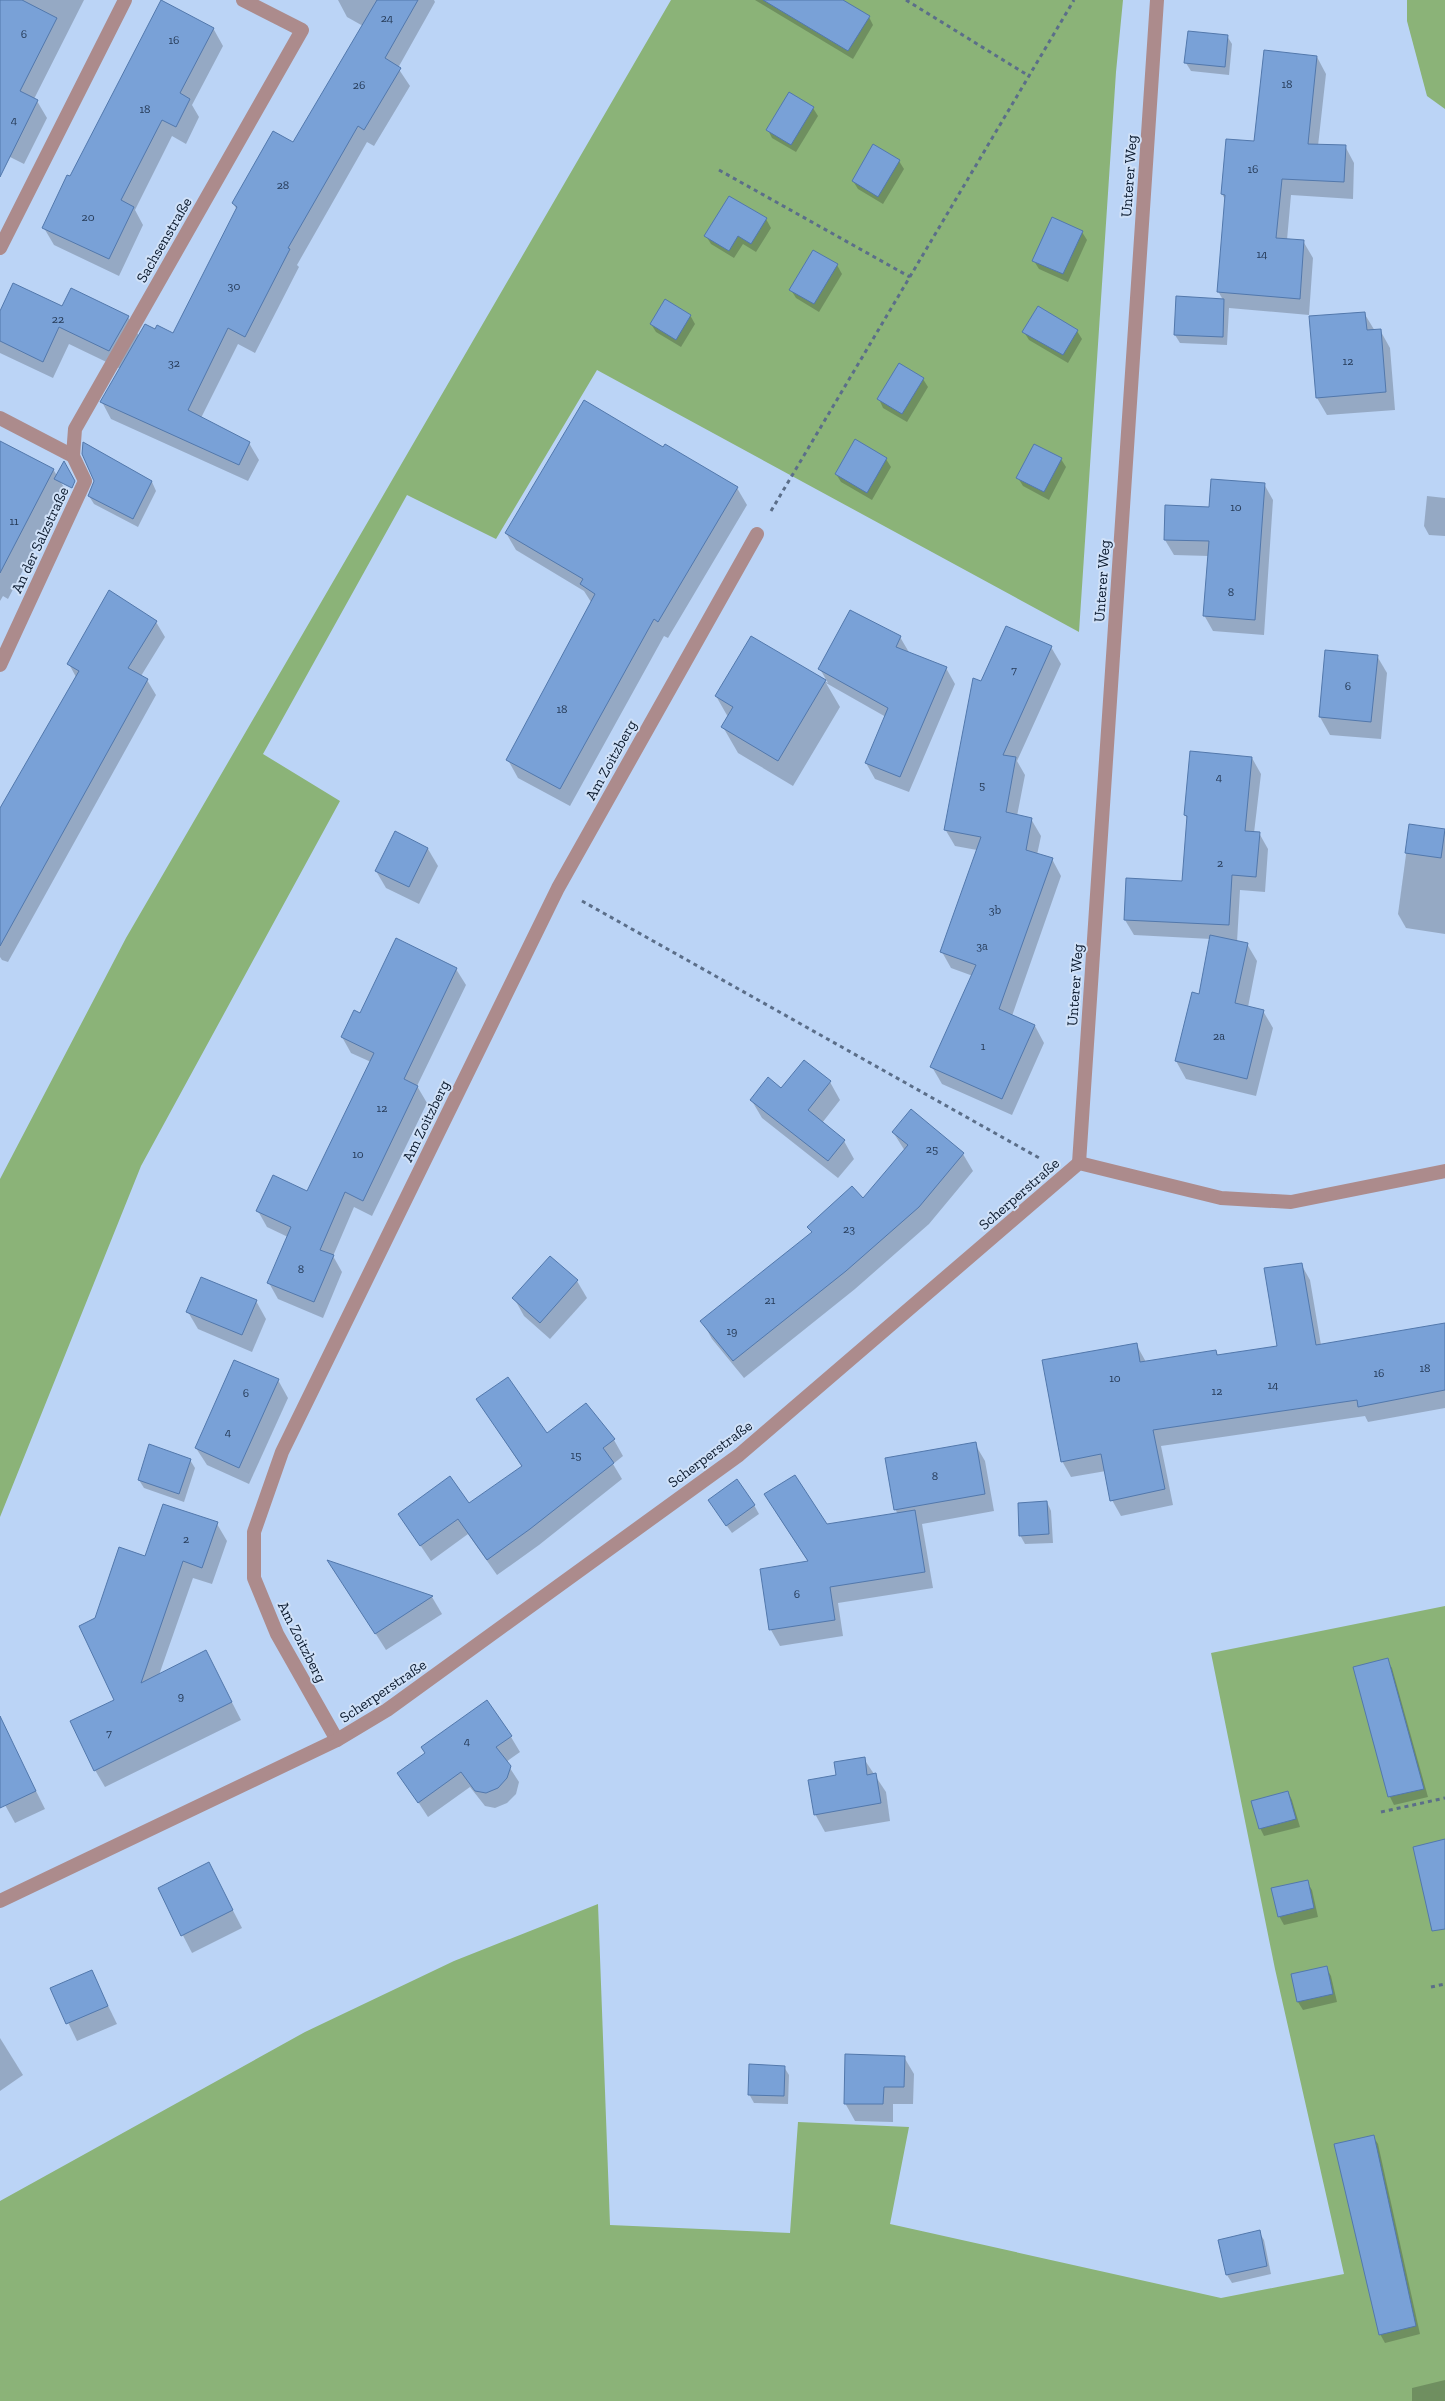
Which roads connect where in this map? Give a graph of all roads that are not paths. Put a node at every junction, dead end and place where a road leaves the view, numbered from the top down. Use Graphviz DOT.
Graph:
graph roads {
  1 [pos="125,0"];
  2 [pos="243,0"];
  3 [pos="1157,0"];
  4 [pos="0,248"];
  5 [pos="0,418"];
  6 [pos="73,456"];
  7 [pos="757,534"];
  8 [pos="0,666"];
  9 [pos="1079,1163"];
  10 [pos="1445,1171"];
  11 [pos="337,1740"];
  12 [pos="0,1901"];
  1 -- 4 [label="street"];
  2 -- 6 [label="street, Sachsenstraße"];
  3 -- 9 [label="street, Unterer Weg"];
  5 -- 6 [label="street"];
  6 -- 8 [label="street, An der Salzstraße"];
  7 -- 11 [label="street, Am Zoitzberg"];
  9 -- 10 [label="street, Scherperstraße"];
  9 -- 11 [label="street, Scherperstraße"];
  11 -- 12 [label="street, Scherperstraße"];
}
